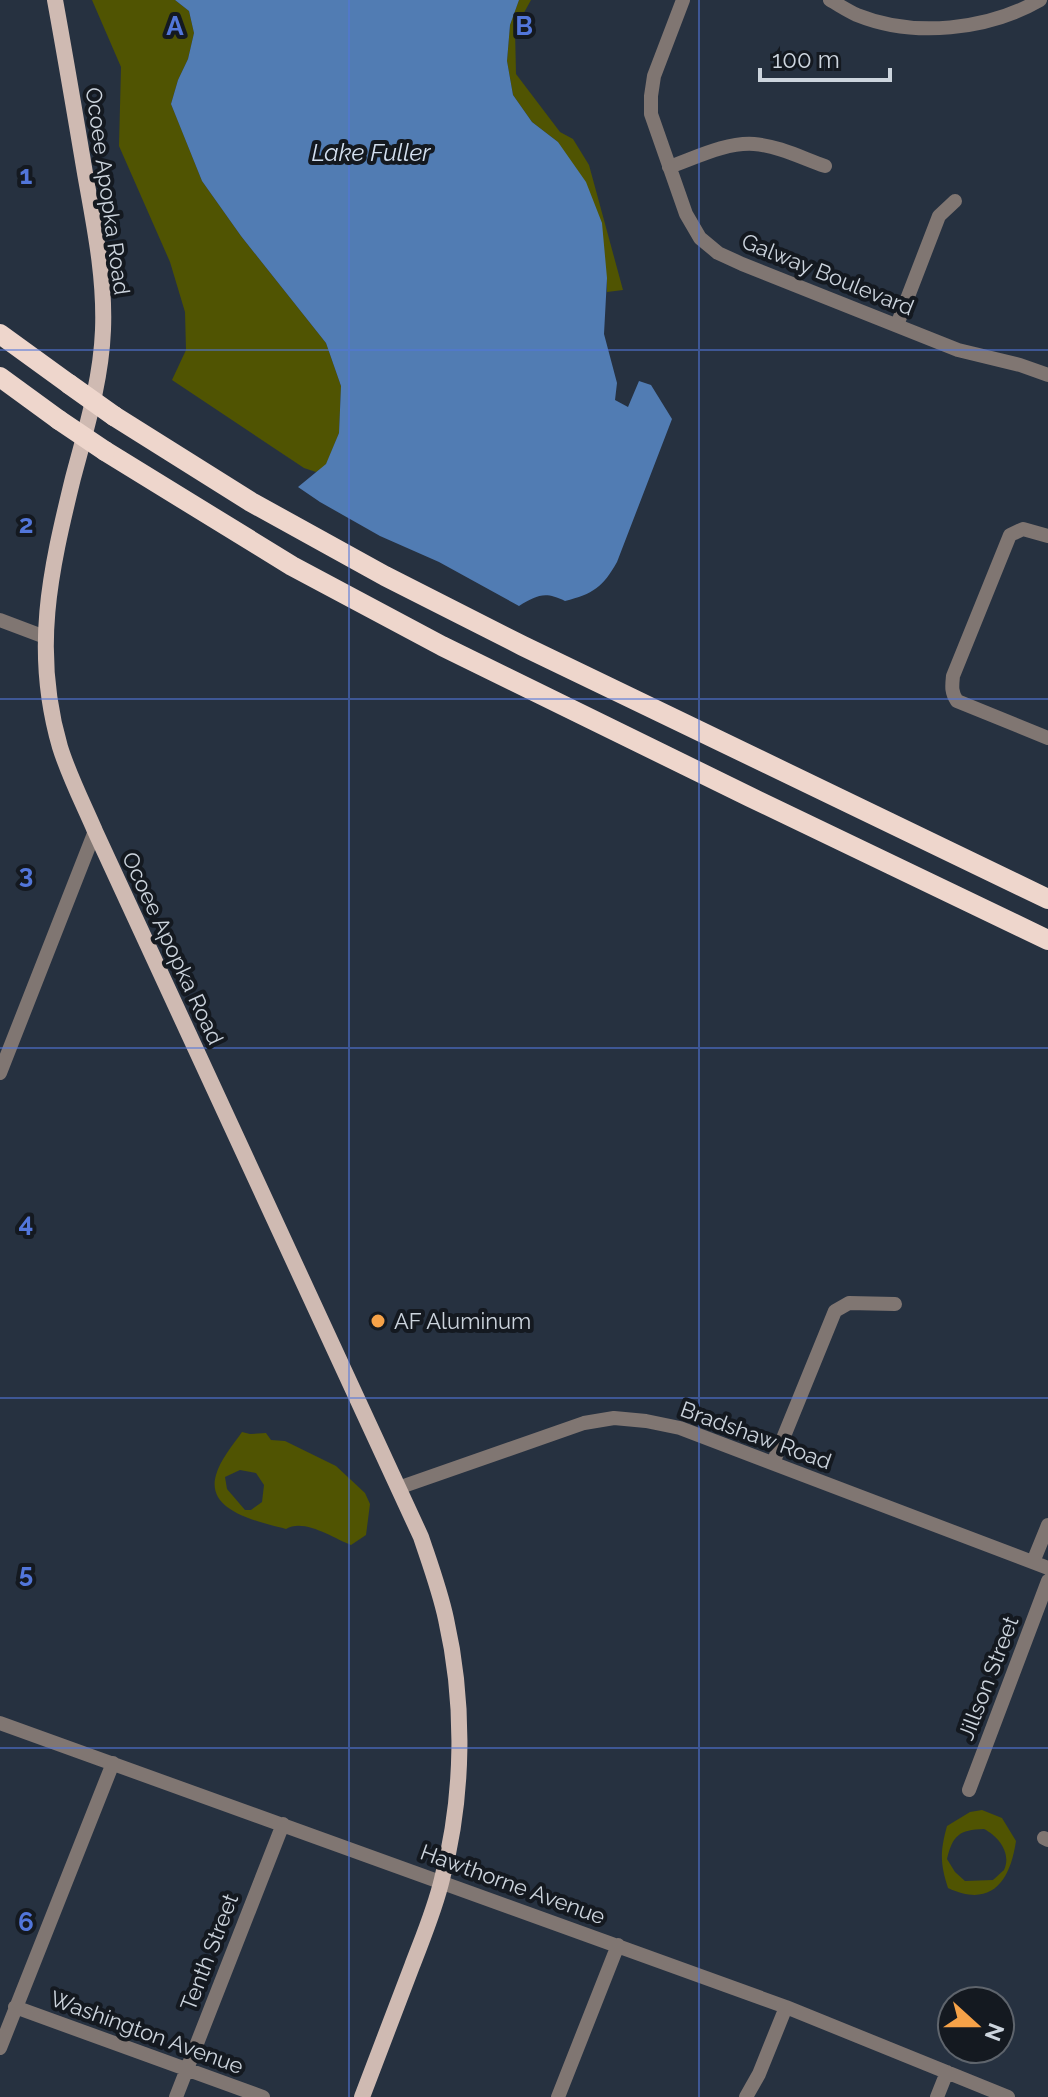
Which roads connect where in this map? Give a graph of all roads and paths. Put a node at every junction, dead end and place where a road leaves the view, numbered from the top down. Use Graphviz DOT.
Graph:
graph roads {
  1 [pos="55,0"];
  2 [pos="683,0"];
  3 [pos="830,0"];
  4 [pos="1040,0"];
  5 [pos="825,166"];
  6 [pos="669,167"];
  7 [pos="955,201"];
  8 [pos="897,325"];
  9 [pos="0,334"];
  10 [pos="1048,375"];
  11 [pos="0,377"];
  12 [pos="1048,536"];
  13 [pos="0,620"];
  14 [pos="45,637"];
  15 [pos="1048,738"];
  16 [pos="95,831"];
  17 [pos="1048,899"];
  18 [pos="1048,940"];
  19 [pos="0,1073"];
  20 [pos="895,1304"];
  21 [pos="773,1463"];
  22 [pos="398,1488"];
  23 [pos="1048,1525"];
  24 [pos="1033,1562"];
  25 [pos="1048,1568"];
  26 [pos="1048,1581"];
  27 [pos="0,1723"];
  28 [pos="113,1763"];
  29 [pos="969,1790"];
  30 [pos="283,1824"];
  31 [pos="442,1881"];
  32 [pos="618,1945"];
  33 [pos="15,2007"];
  34 [pos="786,2007"];
  35 [pos="0,2048"];
  36 [pos="187,2069"];
  37 [pos="947,2072"];
  38 [pos="176,2097"];
  39 [pos="263,2097"];
  40 [pos="362,2097"];
  41 [pos="558,2097"];
  42 [pos="746,2097"];
  43 [pos="937,2097"];
  44 [pos="1008,2097"];
  1 -- 14 [label="main road, Ocoee Apopka Road"];
  2 -- 6 [label="street, Galway Boulevard"];
  3 -- 4 [label="street"];
  5 -- 6 [label="street"];
  6 -- 8 [label="street, Galway Boulevard"];
  7 -- 8 [label="street"];
  8 -- 10 [label="street, Galway Boulevard"];
  9 -- 17 [label="highway, bridge"];
  11 -- 18 [label="highway, bridge"];
  12 -- 15 [label="street"];
  13 -- 14 [label="street"];
  14 -- 16 [label="main road, Ocoee Apopka Road"];
  16 -- 19 [label="street"];
  16 -- 22 [label="main road, Ocoee Apopka Road"];
  20 -- 21 [label="street"];
  21 -- 22 [label="street, Bradshaw Road"];
  21 -- 24 [label="street, Bradshaw Road"];
  22 -- 31 [label="main road, Ocoee Apopka Road"];
  23 -- 24 [label="street"];
  24 -- 25 [label="street, Bradshaw Road"];
  26 -- 29 [label="street, Jillson Street"];
  27 -- 28 [label="street, Hawthorne Avenue"];
  28 -- 30 [label="street, Hawthorne Avenue"];
  28 -- 33 [label="street"];
  30 -- 31 [label="street, Hawthorne Avenue"];
  30 -- 36 [label="street, Tenth Street"];
  31 -- 32 [label="street, Hawthorne Avenue"];
  31 -- 40 [label="main road, Ocoee Apopka Road"];
  32 -- 34 [label="street, Hawthorne Avenue"];
  32 -- 41 [label="street"];
  33 -- 35 [label="street"];
  33 -- 36 [label="street, Washington Avenue"];
  34 -- 37 [label="street, Hawthorne Avenue"];
  34 -- 42 [label="street"];
  36 -- 38 [label="street, Tenth Street"];
  36 -- 39 [label="street, Washington Avenue"];
  37 -- 43 [label="street"];
  37 -- 44 [label="street, Hawthorne Avenue"];
}
